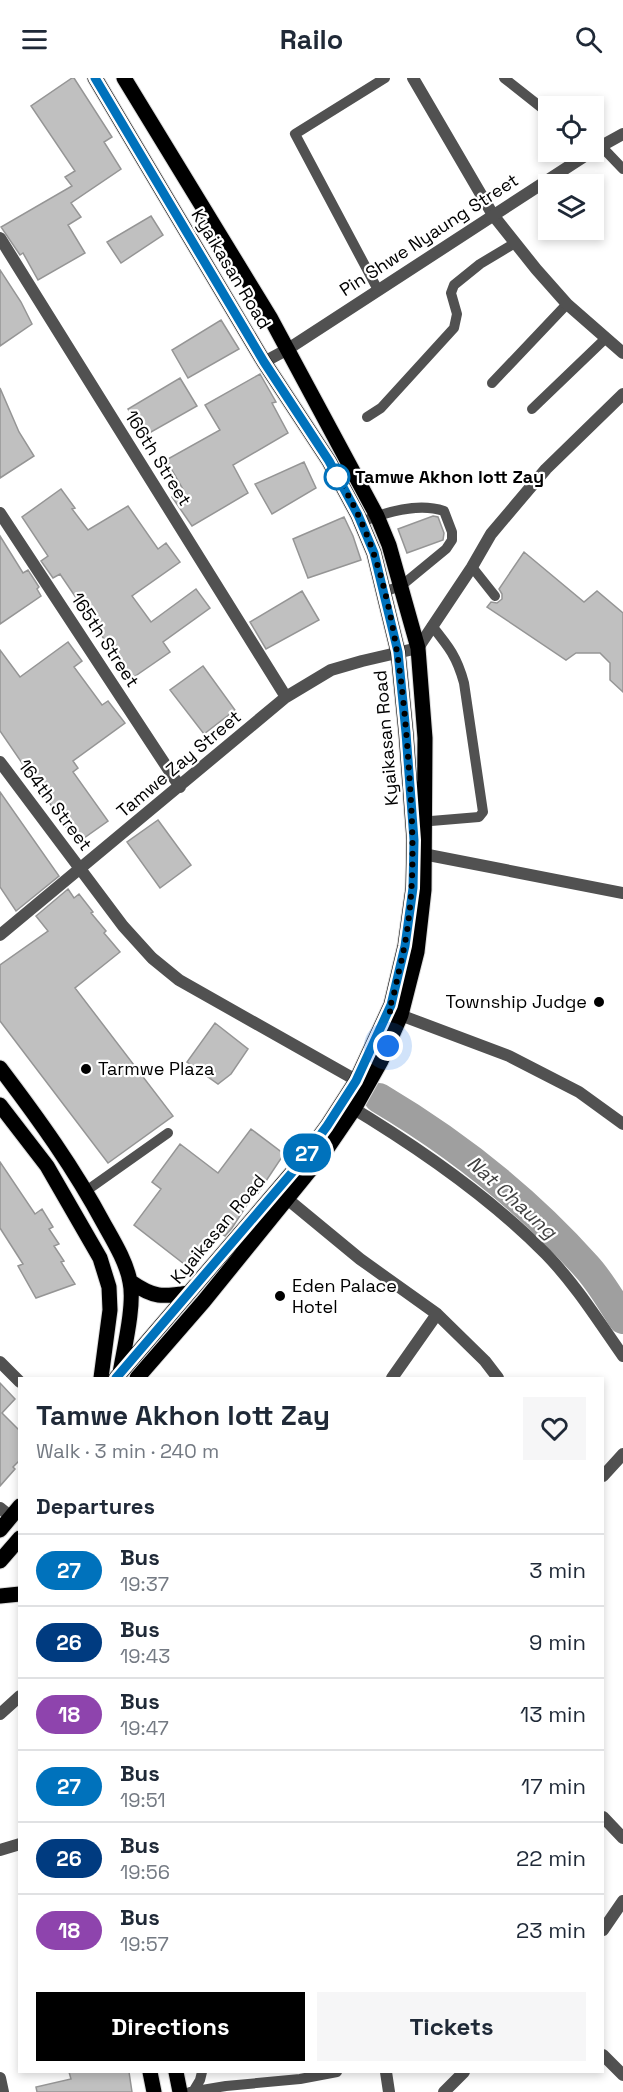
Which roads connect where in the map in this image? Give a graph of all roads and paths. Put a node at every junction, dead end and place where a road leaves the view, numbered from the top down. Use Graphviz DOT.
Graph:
graph roads {
  1 [pos="95,78"];
  2 [pos="124,78"];
  3 [pos="385,78"];
  4 [pos="413,78"];
  5 [pos="504,78"];
  6 [pos="538,105"];
  7 [pos="623,134"];
  8 [pos="604,144"];
  9 [pos="604,155"];
  10 [pos="562,162"];
  11 [pos="623,169"];
  12 [pos="493,215"];
  13 [pos="0,238"];
  14 [pos="515,243"];
  15 [pos="378,290"];
  16 [pos="567,304"];
  17 [pos="606,338"];
  18 [pos="288,349"];
  19 [pos="623,352"];
  20 [pos="264,362"];
  21 [pos="492,384"];
  22 [pos="623,394"];
  23 [pos="532,409"];
  24 [pos="367,417"];
  25 [pos="0,513"];
  26 [pos="377,516"];
  27 [pos="360,522"];
  28 [pos="472,567"];
  29 [pos="401,586"];
  30 [pos="383,592"];
  31 [pos="495,596"];
  32 [pos="432,626"];
  33 [pos="418,648"];
  34 [pos="398,652"];
  35 [pos="286,697"];
  36 [pos="0,762"];
  37 [pos="180,787"];
  38 [pos="419,822"];
  39 [pos="419,853"];
  40 [pos="81,869"];
  41 [pos="623,893"];
  42 [pos="0,935"];
  43 [pos="394,1013"];
  44 [pos="0,1068"];
  45 [pos="361,1084"];
  46 [pos="0,1104"];
  47 [pos="349,1105"];
  48 [pos="623,1124"];
  49 [pos="168,1133"];
  50 [pos="86,1191"];
  51 [pos="282,1195"];
  52 [pos="130,1282"];
  53 [pos="189,1293"];
  54 [pos="437,1314"];
  55 [pos="623,1356"];
  56 [pos="0,1362"];
  57 [pos="119,1376"];
  58 [pos="101,1377"];
  59 [pos="138,1377"];
  60 [pos="393,1377"];
  61 [pos="497,1377"];
  62 [pos="18,1380"];
  63 [pos="622,1458"];
  64 [pos="604,1475"];
  65 [pos="10,1511"];
  66 [pos="0,1530"];
  67 [pos="18,1540"];
  68 [pos="0,1561"];
  69 [pos="18,1594"];
  70 [pos="0,1596"];
  71 [pos="18,1698"];
  72 [pos="0,1714"];
  73 [pos="604,1818"];
  74 [pos="623,1838"];
  75 [pos="18,1845"];
  76 [pos="0,1850"];
  77 [pos="623,1901"];
  78 [pos="604,1929"];
  79 [pos="604,2056"];
  80 [pos="150,2073"];
  81 [pos="177,2073"];
  82 [pos="202,2073"];
  83 [pos="332,2073"];
  84 [pos="386,2073"];
  85 [pos="463,2073"];
  86 [pos="623,2075"];
  87 [pos="0,2078"];
  88 [pos="3,2092"];
  89 [pos="154,2092"];
  90 [pos="188,2092"];
  91 [pos="389,2092"];
  92 [pos="444,2092"];
  1 -- 20 [label="main road, Kyaikasan Road"];
  2 -- 18 [label="main road, Kyaikasan Road"];
  3 -- 15 [label="lane"];
  4 -- 12 [label="street"];
  5 -- 6 [label="lane"];
  7 -- 8 [label="street, Pin Shwe Nyaung Street"];
  9 -- 11 [label="lane"];
  10 -- 12 [label="street, Pin Shwe Nyaung Street"];
  12 -- 14 [label="street"];
  12 -- 15 [label="street, Pin Shwe Nyaung Street"];
  13 -- 35 [label="street, 166th Street"];
  14 -- 16 [label="street"];
  14 -- 24 [label="lane"];
  15 -- 18 [label="street, Pin Shwe Nyaung Street"];
  16 -- 17 [label="street"];
  16 -- 21 [label="lane"];
  17 -- 19 [label="street"];
  17 -- 23 [label="lane"];
  18 -- 20 [label="street, Pin Shwe Nyaung Street"];
  18 -- 26 [label="main road, Kyaikasan Road"];
  20 -- 27 [label="main road, Kyaikasan Road"];
  22 -- 28 [label="street"];
  25 -- 37 [label="street, 165th Street"];
  26 -- 27 [label="lane"];
  26 -- 29 [label="main road, Kyaikasan Road"];
  26 -- 29 [label="lane"];
  27 -- 30 [label="main road, Kyaikasan Road"];
  28 -- 31 [label="lane"];
  28 -- 32 [label="street"];
  29 -- 30 [label="lane"];
  29 -- 33 [label="main road, Kyaikasan Road"];
  30 -- 34 [label="main road, Kyaikasan Road"];
  32 -- 33 [label="street"];
  32 -- 38 [label="lane"];
  33 -- 34 [label="street, Tamwe Zay Street"];
  33 -- 38 [label="main road, Kyaikasan Road"];
  34 -- 35 [label="street, Tamwe Zay Street"];
  34 -- 38 [label="main road, Kyaikasan Road"];
  35 -- 37 [label="street, Tamwe Zay Street"];
  36 -- 40 [label="street, 164th Street"];
  37 -- 40 [label="street, Tamwe Zay Street"];
  38 -- 39 [label="main road, Kyaikasan Road"];
  39 -- 41 [label="street"];
  39 -- 43 [label="main road, Kyaikasan Road"];
  40 -- 42 [label="street, Tamwe Zay Street"];
  40 -- 45 [label="street, 164th Street"];
  43 -- 45 [label="main road, Kyaikasan Road"];
  43 -- 48 [label="street"];
  44 -- 50 [label="main road"];
  45 -- 47 [label="main road, Kyaikasan Road"];
  46 -- 58 [label="main road"];
  47 -- 51 [label="main road, Kyaikasan Road"];
  47 -- 55 [label="street"];
  49 -- 50 [label="lane"];
  50 -- 52 [label="main road"];
  51 -- 53 [label="main road, Kyaikasan Road"];
  51 -- 54 [label="street"];
  51 -- 59 [label="main road, Kyaikasan Road"];
  52 -- 53 [label="main road"];
  52 -- 57 [label="main road"];
  53 -- 57 [label="main road, Kyaikasan Road"];
  54 -- 60 [label="street"];
  54 -- 61 [label="street"];
  56 -- 62 [label="street"];
  63 -- 64 [label="street"];
  65 -- 66 [label="main road"];
  67 -- 68 [label="main road"];
  69 -- 70 [label="main road"];
  71 -- 72 [label="street"];
  73 -- 74 [label="street"];
  75 -- 76 [label="street"];
  77 -- 78 [label="street"];
  79 -- 86 [label="street"];
  80 -- 89 [label="main road"];
  81 -- 90 [label="main road"];
  82 -- 90 [label="lane"];
  83 -- 90 [label="lane"];
  84 -- 91 [label="street"];
  85 -- 92 [label="street"];
  87 -- 88 [label="street"];
}
